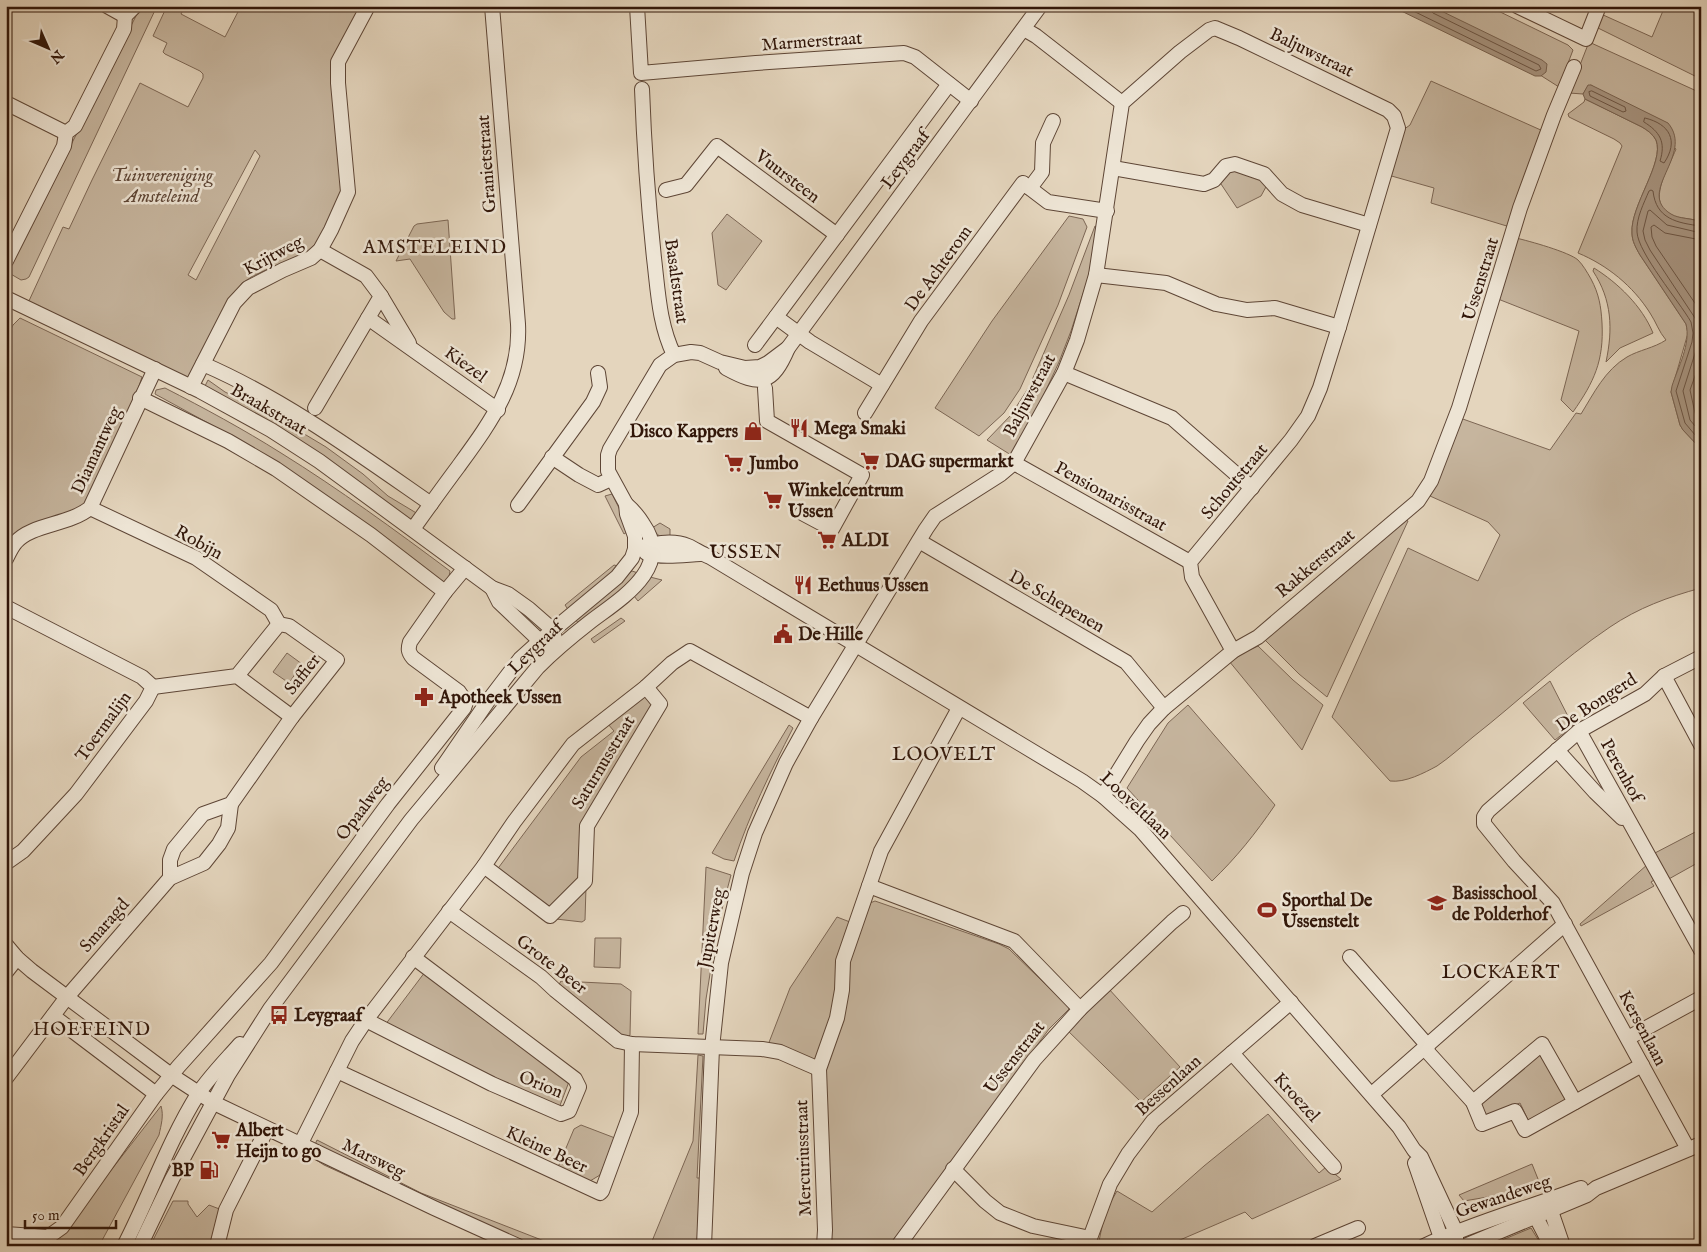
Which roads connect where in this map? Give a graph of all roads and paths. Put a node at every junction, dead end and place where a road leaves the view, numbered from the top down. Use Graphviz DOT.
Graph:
graph roads {
  1 [pos="107,6"];
  2 [pos="368,6"];
  3 [pos="492,6"];
  4 [pos="637,6"];
  5 [pos="1040,6"];
  6 [pos="1516,6"];
  7 [pos="1599,6"];
  8 [pos="130,11"];
  9 [pos="1024,29"];
  10 [pos="1574,67"];
  11 [pos="949,84"];
  12 [pos="642,89"];
  13 [pos="971,101"];
  14 [pos="6,103"];
  15 [pos="1122,103"];
  16 [pos="1053,121"];
  17 [pos="66,133"];
  18 [pos="1395,140"];
  19 [pos="1113,168"];
  20 [pos="646,174"];
  21 [pos="1030,188"];
  22 [pos="666,190"];
  23 [pos="649,211"];
  24 [pos="1107,211"];
  25 [pos="1369,225"];
  26 [pos="837,235"];
  27 [pos="320,250"];
  28 [pos="6,261"];
  29 [pos="1096,275"];
  30 [pos="381,296"];
  31 [pos="6,298"];
  32 [pos="776,317"];
  33 [pos="368,318"];
  34 [pos="1339,327"];
  35 [pos="793,330"];
  36 [pos="755,345"];
  37 [pos="412,348"];
  38 [pos="674,355"];
  39 [pos="204,364"];
  40 [pos="155,369"];
  41 [pos="598,373"];
  42 [pos="1064,373"];
  43 [pos="882,385"];
  44 [pos="191,387"];
  45 [pos="765,388"];
  46 [pos="140,398"];
  47 [pos="314,408"];
  48 [pos="498,410"];
  49 [pos="865,413"];
  50 [pos="552,457"];
  51 [pos="1014,463"];
  52 [pos="611,479"];
  53 [pos="1252,488"];
  54 [pos="1418,500"];
  55 [pos="431,504"];
  56 [pos="626,504"];
  57 [pos="518,505"];
  58 [pos="90,508"];
  59 [pos="802,513"];
  60 [pos="413,529"];
  61 [pos="919,541"];
  62 [pos="635,549"];
  63 [pos="652,549"];
  64 [pos="6,559"];
  65 [pos="1190,562"];
  66 [pos="465,568"];
  67 [pos="492,588"];
  68 [pos="445,592"];
  69 [pos="6,607"];
  70 [pos="279,624"];
  71 [pos="553,630"];
  72 [pos="540,641"];
  73 [pos="856,645"];
  74 [pos="557,648"];
  75 [pos="1233,651"];
  76 [pos="1701,657"];
  77 [pos="237,676"];
  78 [pos="1664,676"];
  79 [pos="646,687"];
  80 [pos="153,688"];
  81 [pos="959,708"];
  82 [pos="1164,708"];
  83 [pos="292,717"];
  84 [pos="811,718"];
  85 [pos="1578,731"];
  86 [pos="1701,745"];
  87 [pos="1557,750"];
  88 [pos="1104,796"];
  89 [pos="231,804"];
  90 [pos="411,820"];
  91 [pos="1632,828"];
  92 [pos="1489,830"];
  93 [pos="6,863"];
  94 [pos="484,866"];
  95 [pos="170,878"];
  96 [pos="869,886"];
  97 [pos="448,911"];
  98 [pos="1183,913"];
  99 [pos="1565,924"];
  100 [pos="6,944"];
  101 [pos="1701,950"];
  102 [pos="413,957"];
  103 [pos="1350,957"];
  104 [pos="17,958"];
  105 [pos="6,972"];
  106 [pos="66,997"];
  107 [pos="1701,998"];
  108 [pos="1291,1002"];
  109 [pos="270,1009"];
  110 [pos="1080,1009"];
  111 [pos="53,1016"];
  112 [pos="366,1020"];
  113 [pos="1628,1038"];
  114 [pos="632,1044"];
  115 [pos="712,1048"];
  116 [pos="1426,1048"];
  117 [pos="1232,1053"];
  118 [pos="1642,1065"];
  119 [pos="818,1069"];
  120 [pos="337,1071"];
  121 [pos="172,1075"];
  122 [pos="6,1078"];
  123 [pos="156,1094"];
  124 [pos="198,1094"];
  125 [pos="1372,1094"];
  126 [pos="1473,1102"];
  127 [pos="1575,1102"];
  128 [pos="214,1103"];
  129 [pos="267,1129"];
  130 [pos="301,1143"];
  131 [pos="1694,1147"];
  132 [pos="1414,1150"];
  133 [pos="1334,1166"];
  134 [pos="953,1169"];
  135 [pos="1546,1207"];
  136 [pos="1536,1217"];
  137 [pos="1358,1228"];
  138 [pos="6,1234"];
  139 [pos="1456,1239"];
  140 [pos="1089,1242"];
  141 [pos="1446,1242"];
  142 [pos="124,1246"];
  143 [pos="140,1246"];
  144 [pos="217,1246"];
  145 [pos="518,1246"];
  146 [pos="704,1246"];
  147 [pos="824,1246"];
  148 [pos="898,1246"];
  149 [pos="1315,1246"];
  150 [pos="1424,1246"];
  151 [pos="1465,1246"];
  152 [pos="1551,1246"];
  153 [pos="1563,1246"];
  1 -- 8 [label="street"];
  2 -- 27 [label="street, Krijtweg"];
  3 -- 48 [label="street, Granietstraat"];
  4 -- 11 [label="street, Marmerstraat"];
  5 -- 9 [label="street, Leygraaf"];
  6 -- 7 [label="street"];
  8 -- 17 [label="street"];
  9 -- 13 [label="street, Leygraaf"];
  9 -- 15 [label="street"];
  10 -- 54 [label="street, Ussenstraat"];
  11 -- 13 [label="street, Marmerstraat"];
  11 -- 26 [label="street, Leygraaf"];
  12 -- 20 [label="street, Basaltstraat"];
  13 -- 35 [label="street, Leygraaf"];
  14 -- 17 [label="street"];
  15 -- 18 [label="street, Baljuwstraat"];
  15 -- 19 [label="street, Baljuwstraat"];
  16 -- 21 [label="street"];
  17 -- 28 [label="street"];
  18 -- 25 [label="street, Schoutstraat"];
  19 -- 24 [label="street, Baljuwstraat"];
  19 -- 25 [label="street"];
  20 -- 22 [label="street"];
  20 -- 23 [label="street, Basaltstraat"];
  21 -- 24 [label="street"];
  21 -- 43 [label="street, De Achterom"];
  22 -- 23 [label="street"];
  22 -- 26 [label="street, Vuursteen"];
  23 -- 38 [label="street, Basaltstraat"];
  24 -- 29 [label="street, Baljuwstraat"];
  25 -- 34 [label="street, Schoutstraat"];
  26 -- 32 [label="street, Leygraaf"];
  27 -- 30 [label="street, Kiezel"];
  27 -- 39 [label="street, Krijtweg"];
  29 -- 34 [label="street"];
  29 -- 42 [label="street, Baljuwstraat"];
  30 -- 33 [label="street"];
  30 -- 37 [label="street, Kiezel"];
  31 -- 40 [label="street, Braakstraat"];
  32 -- 35 [label="street"];
  32 -- 36 [label="street, Leygraaf"];
  33 -- 37 [label="street, Kiezel"];
  33 -- 47 [label="street"];
  34 -- 53 [label="street, Schoutstraat"];
  35 -- 38 [label="street, Leygraaf"];
  35 -- 43 [label="street"];
  37 -- 48 [label="street, Kiezel"];
  38 -- 52 [label="street"];
  39 -- 44 [label="street, Krijtweg"];
  39 -- 55 [label="street, Braakstraat"];
  40 -- 44 [label="street, Braakstraat"];
  40 -- 46 [label="street, Diamantweg"];
  41 -- 50 [label="street"];
  42 -- 51 [label="street, Baljuwstraat"];
  42 -- 53 [label="street"];
  43 -- 49 [label="street, De Achterom"];
  44 -- 60 [label="street, Braakstraat"];
  45 -- 59 [label="street"];
  46 -- 58 [label="street, Diamantweg"];
  46 -- 68 [label="street"];
  48 -- 55 [label="street, Granietstraat"];
  50 -- 52 [label="street"];
  50 -- 57 [label="street"];
  51 -- 61 [label="street, Baljuwstraat"];
  51 -- 65 [label="street, Pensionarisstraat"];
  52 -- 56 [label="street"];
  53 -- 65 [label="street, Schoutstraat"];
  54 -- 75 [label="street, Rakkerstraat"];
  55 -- 60 [label="street, Granietstraat"];
  56 -- 62 [label="street"];
  56 -- 63 [label="street"];
  58 -- 64 [label="street, Diamantweg"];
  58 -- 70 [label="street, Robijn"];
  60 -- 66 [label="street, Braakstraat"];
  61 -- 73 [label="street, Baljuwstraat"];
  61 -- 82 [label="street, De Schepenen"];
  62 -- 63 [label="street, Looveltlaan"];
  62 -- 71 [label="street, Leygraaf"];
  63 -- 73 [label="street, Looveltlaan"];
  63 -- 74 [label="street, Leygraaf"];
  65 -- 75 [label="street"];
  66 -- 67 [label="street, Braakstraat"];
  66 -- 68 [label="street, Opaalweg"];
  67 -- 71 [label="street, Braakstraat"];
  67 -- 72 [label="street, Braakstraat"];
  68 -- 121 [label="street, Opaalweg"];
  69 -- 80 [label="street, Toermalijn"];
  70 -- 77 [label="street"];
  70 -- 83 [label="street, Saffier"];
  71 -- 72 [label="street, Leygraaf"];
  71 -- 74 [label="street"];
  72 -- 74 [label="street, Braakstraat"];
  72 -- 90 [label="street, Leygraaf"];
  73 -- 81 [label="street, Looveltlaan"];
  73 -- 84 [label="street, Jupiterweg"];
  74 -- 90 [label="street, Leygraaf"];
  75 -- 82 [label="street"];
  76 -- 78 [label="street, De Bongerd"];
  77 -- 80 [label="street"];
  77 -- 83 [label="street, Saffier"];
  78 -- 85 [label="street, De Bongerd"];
  78 -- 86 [label="street"];
  79 -- 84 [label="street, Saturnusstraat"];
  79 -- 94 [label="street, Saturnusstraat"];
  79 -- 94 [label="street, Saturnusstraat"];
  80 -- 93 [label="street, Toermalijn"];
  81 -- 88 [label="street, Looveltlaan"];
  81 -- 96 [label="street, Mercuriusstraat"];
  82 -- 88 [label="street"];
  83 -- 89 [label="street, Smaragd"];
  84 -- 115 [label="street, Jupiterweg"];
  85 -- 87 [label="street, De Bongerd"];
  85 -- 91 [label="street, Perenhof"];
  87 -- 91 [label="street, Perenhof"];
  87 -- 92 [label="street, De Bongerd"];
  88 -- 108 [label="street, Looveltlaan"];
  89 -- 95 [label="street, Smaragd"];
  89 -- 95 [label="street"];
  90 -- 109 [label="street, Leygraaf"];
  91 -- 101 [label="street, Perenhof"];
  92 -- 99 [label="street, Kersenlaan"];
  94 -- 97 [label="street, Saturnusstraat"];
  95 -- 106 [label="street, Smaragd"];
  96 -- 110 [label="street"];
  96 -- 119 [label="street, Mercuriusstraat"];
  97 -- 102 [label="street, Saturnusstraat"];
  97 -- 114 [label="street, Grote Beer"];
  98 -- 110 [label="street, Ussenstraat"];
  99 -- 113 [label="street, Kersenlaan"];
  99 -- 116 [label="street"];
  100 -- 104 [label="street"];
  102 -- 112 [label="street, Saturnusstraat"];
  102 -- 112 [label="street, Orion"];
  103 -- 116 [label="street"];
  104 -- 105 [label="street"];
  104 -- 106 [label="street"];
  106 -- 111 [label="street, Smaragd"];
  106 -- 121 [label="street"];
  107 -- 113 [label="street"];
  108 -- 117 [label="street, Bessenlaan"];
  108 -- 125 [label="street, Looveltlaan"];
  109 -- 124 [label="street, Leygraaf"];
  109 -- 128 [label="street, Leygraaf"];
  110 -- 134 [label="street, Ussenstraat"];
  111 -- 122 [label="street, Smaragd"];
  111 -- 123 [label="street"];
  112 -- 120 [label="street, Saturnusstraat"];
  113 -- 118 [label="street, Kersenlaan"];
  114 -- 115 [label="street"];
  114 -- 120 [label="street, Kleine Beer"];
  115 -- 119 [label="street"];
  115 -- 146 [label="street, Jupiterweg"];
  116 -- 125 [label="street"];
  116 -- 126 [label="street"];
  117 -- 133 [label="street, Kroezel"];
  117 -- 140 [label="street, Bessenlaan"];
  118 -- 127 [label="street"];
  118 -- 131 [label="street, Kersenlaan"];
  119 -- 147 [label="street, Mercuriusstraat"];
  120 -- 130 [label="street, Saturnusstraat"];
  121 -- 123 [label="street, Bergkristal"];
  121 -- 124 [label="street"];
  123 -- 138 [label="street, Bergkristal"];
  124 -- 128 [label="street"];
  124 -- 142 [label="street, Leygraaf"];
  125 -- 132 [label="street, Looveltlaan"];
  126 -- 127 [label="street"];
  126 -- 127 [label="street"];
  128 -- 129 [label="street, Marsweg"];
  128 -- 143 [label="street, Leygraaf"];
  129 -- 130 [label="street, Marsweg"];
  129 -- 144 [label="street"];
  130 -- 145 [label="street, Marsweg"];
  131 -- 135 [label="street, Gewandeweg"];
  132 -- 139 [label="street, Looveltlaan"];
  132 -- 141 [label="street, Looveltlaan"];
  134 -- 140 [label="street"];
  134 -- 148 [label="street, Ussenstraat"];
  135 -- 136 [label="street, Gewandeweg"];
  135 -- 139 [label="street, Gewandeweg"];
  135 -- 153 [label="street"];
  136 -- 151 [label="street, Gewandeweg"];
  136 -- 152 [label="street"];
  137 -- 149 [label="street"];
  139 -- 141 [label="street, Gewandeweg"];
  141 -- 150 [label="street, Gewandeweg"];
}
